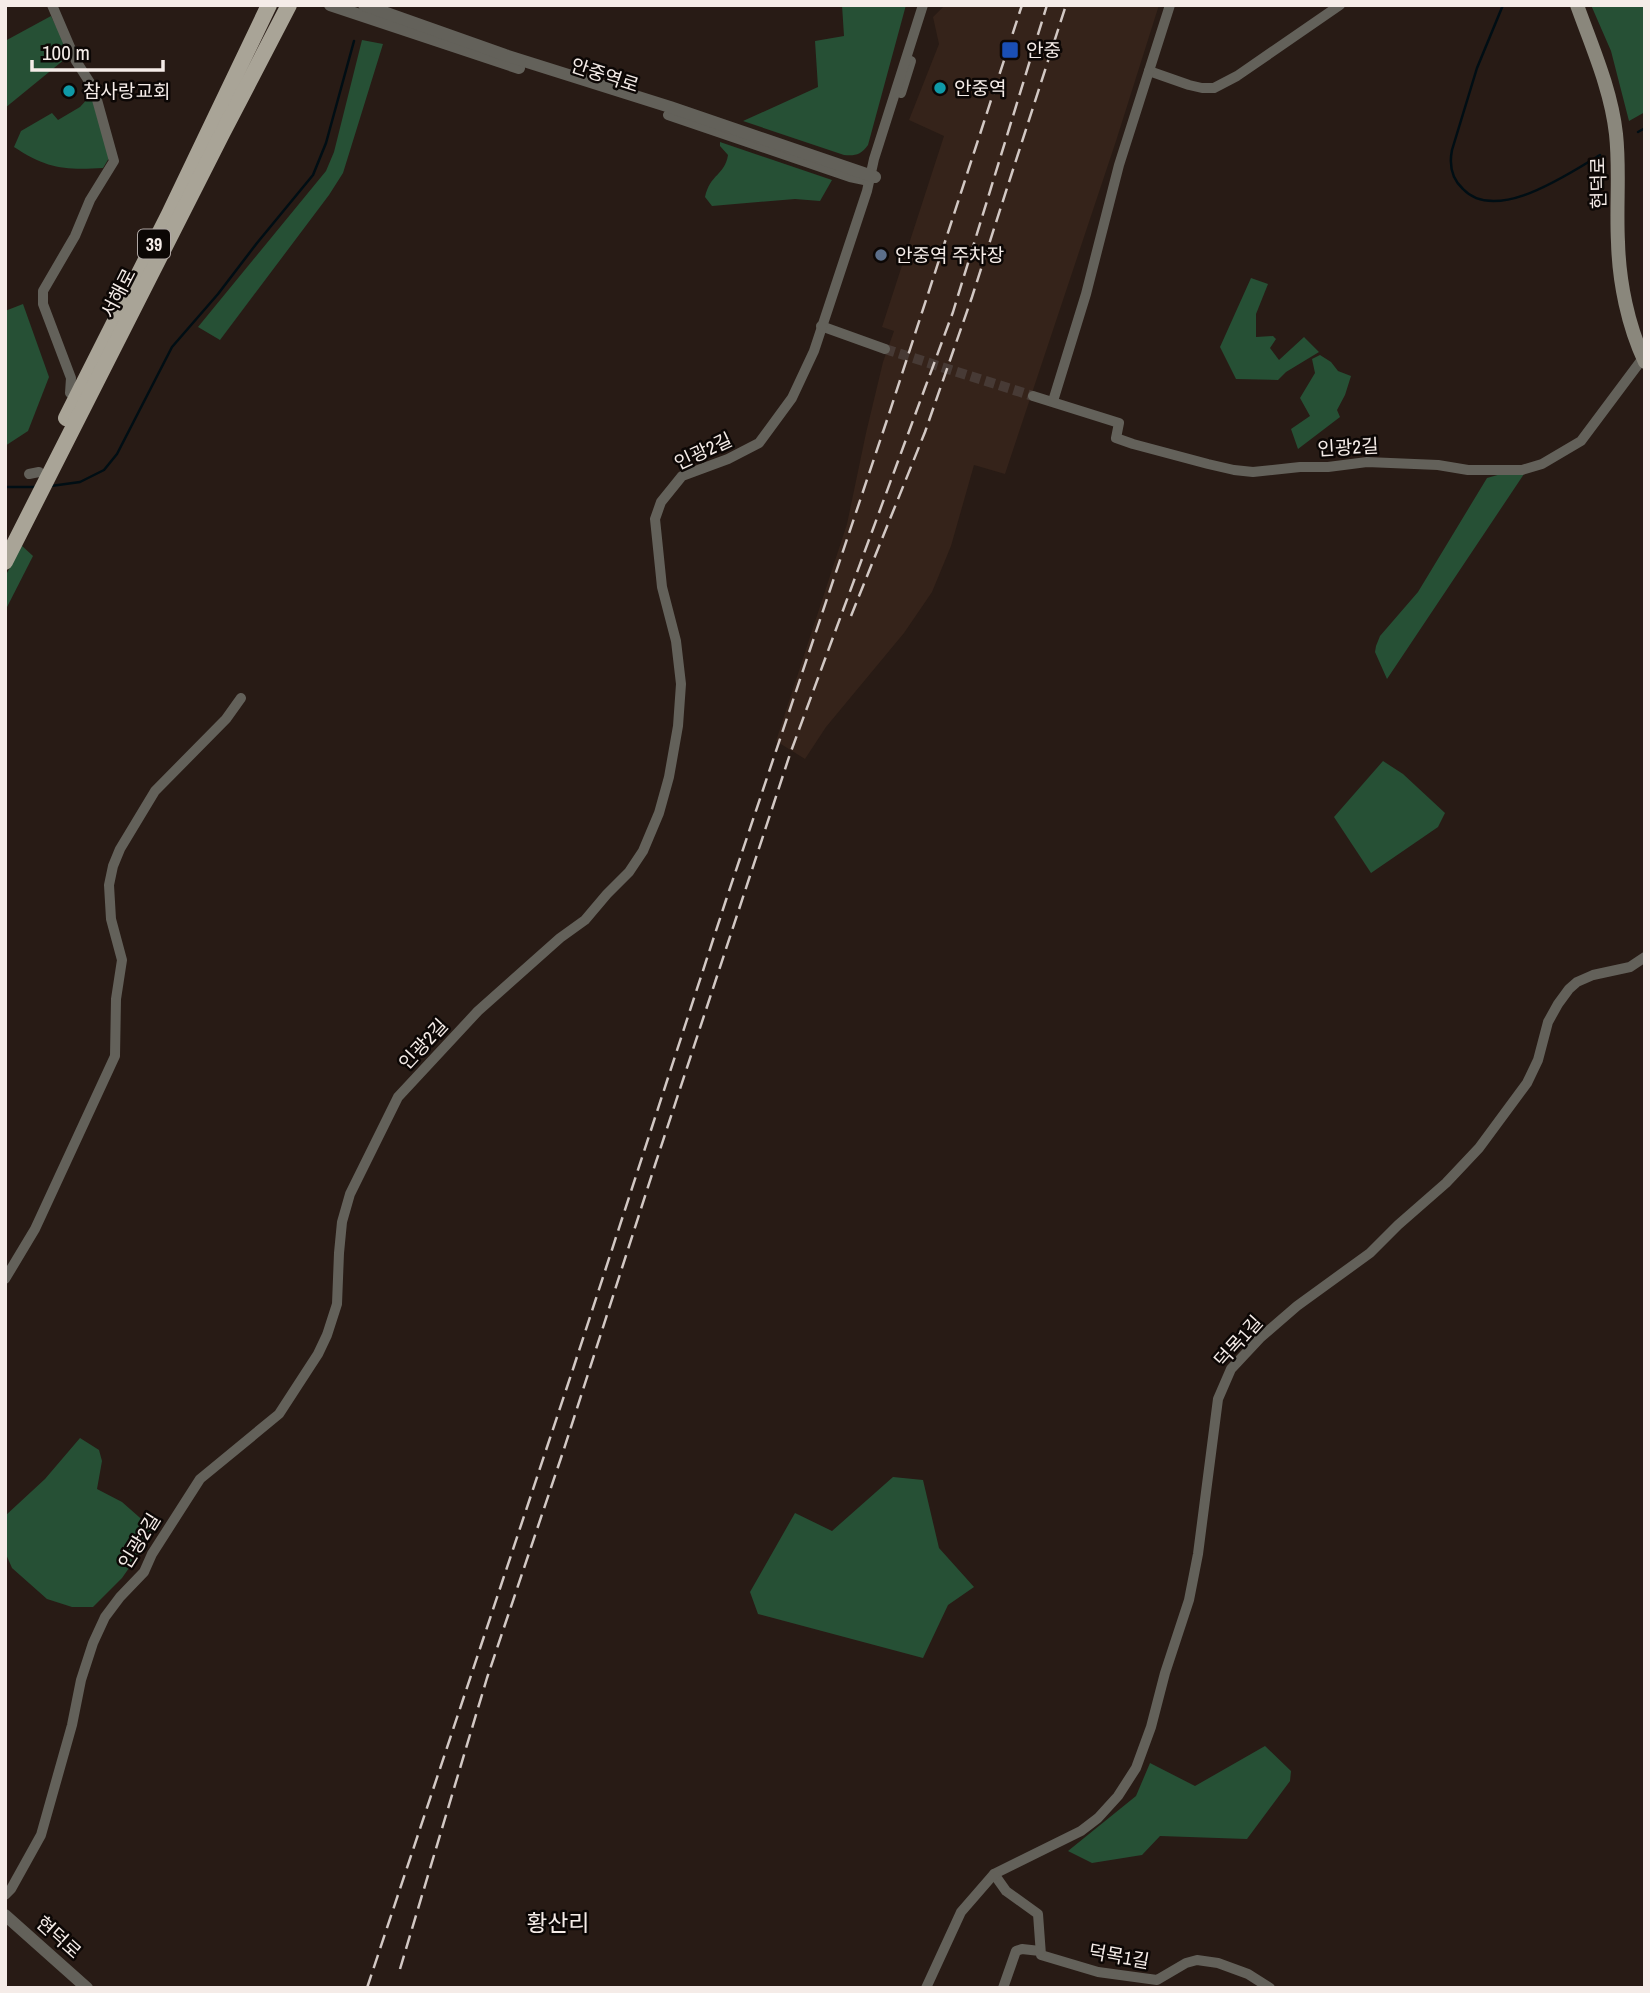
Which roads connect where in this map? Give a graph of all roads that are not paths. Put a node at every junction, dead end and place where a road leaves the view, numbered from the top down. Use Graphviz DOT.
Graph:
graph roads {
  1 [pos="52,5"];
  2 [pos="269,5"];
  3 [pos="289,5"];
  4 [pos="330,5"];
  5 [pos="364,5"];
  6 [pos="922,5"];
  7 [pos="929,5"];
  8 [pos="1170,5"];
  9 [pos="1340,5"];
  10 [pos="1577,5"];
  11 [pos="1149,71"];
  12 [pos="668,115"];
  13 [pos="871,177"];
  14 [pos="821,326"];
  15 [pos="885,348"];
  16 [pos="1644,360"];
  17 [pos="70,393"];
  18 [pos="1033,396"];
  19 [pos="1053,401"];
  20 [pos="36,482"];
  21 [pos="5,538"];
  22 [pos="5,562"];
  23 [pos="241,698"];
  24 [pos="1645,957"];
  25 [pos="5,1279"];
  26 [pos="995,1874"];
  27 [pos="5,1895"];
  28 [pos="5,1915"];
  29 [pos="1040,1951"];
  30 [pos="87,1988"];
  31 [pos="926,1988"];
  32 [pos="1003,1988"];
  33 [pos="1269,1988"];
  1 -- 17 [label="street"];
  2 -- 20 [label="main road, 서해로 / 39"];
  3 -- 20 [label="main road, 서해로 / 39"];
  4 -- 12 [label="street, 안중역로"];
  5 -- 13 [label="street"];
  6 -- 13 [label="street"];
  7 -- 13 [label="street"];
  8 -- 11 [label="street"];
  9 -- 11 [label="street"];
  10 -- 16 [label="main road, 현덕로"];
  11 -- 19 [label="street"];
  12 -- 13 [label="street, 안중역로"];
  13 -- 14 [label="street, 인광2길"];
  14 -- 15 [label="street"];
  14 -- 27 [label="street, 인광2길"];
  16 -- 19 [label="street, 인광2길"];
  18 -- 19 [label="street, 인광2길"];
  20 -- 21 [label="main road, 서해로 / 39"];
  20 -- 22 [label="main road, 서해로 / 39"];
  23 -- 25 [label="street"];
  24 -- 26 [label="street, 덕목1길"];
  26 -- 29 [label="street"];
  26 -- 31 [label="street, 덕목1길"];
  28 -- 30 [label="street, 현덕로"];
  29 -- 32 [label="street"];
  29 -- 33 [label="street, 덕목1길"];
}
